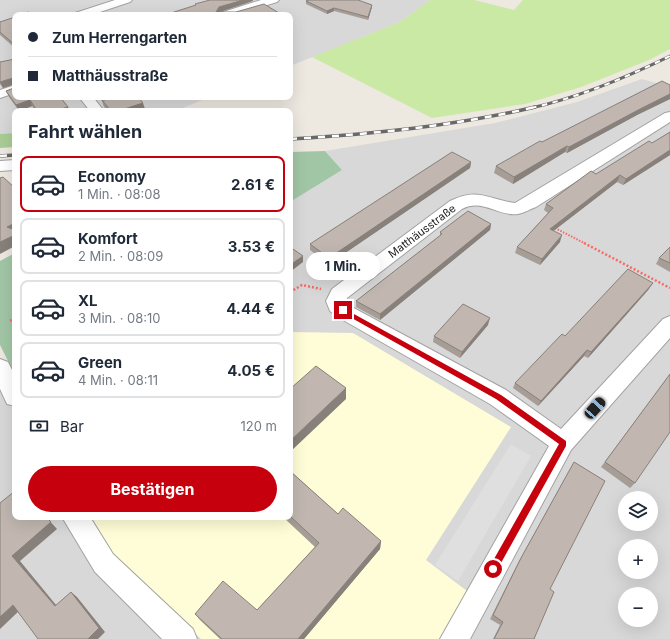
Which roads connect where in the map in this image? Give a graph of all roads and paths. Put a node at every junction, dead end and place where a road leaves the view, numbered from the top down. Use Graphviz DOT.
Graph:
graph roads {
  1 [pos="126,0"];
  2 [pos="272,0"];
  3 [pos="88,12"];
  4 [pos="234,12"];
  5 [pos="12,90"];
  6 [pos="0,94"];
  7 [pos="88,100"];
  8 [pos="95,108"];
  9 [pos="670,116"];
  10 [pos="12,165"];
  11 [pos="0,166"];
  12 [pos="552,226"];
  13 [pos="670,288"];
  14 [pos="293,290"];
  15 [pos="339,294"];
  16 [pos="670,324"];
  17 [pos="0,368"];
  18 [pos="12,391"];
  19 [pos="563,443"];
  20 [pos="77,520"];
  21 [pos="183,639"];
  22 [pos="454,639"];
  1 -- 3 [label="street"];
  2 -- 4 [label="street"];
  5 -- 6 [label="street"];
  7 -- 8 [label="street"];
  9 -- 15 [label="street, Matthäusstraße"];
  10 -- 11 [label="street"];
  12 -- 13 [label="path"];
  14 -- 15 [label="path"];
  15 -- 19 [label="street"];
  16 -- 19 [label="street"];
  17 -- 18 [label="street"];
  19 -- 22 [label="street"];
  20 -- 21 [label="street"];
}
